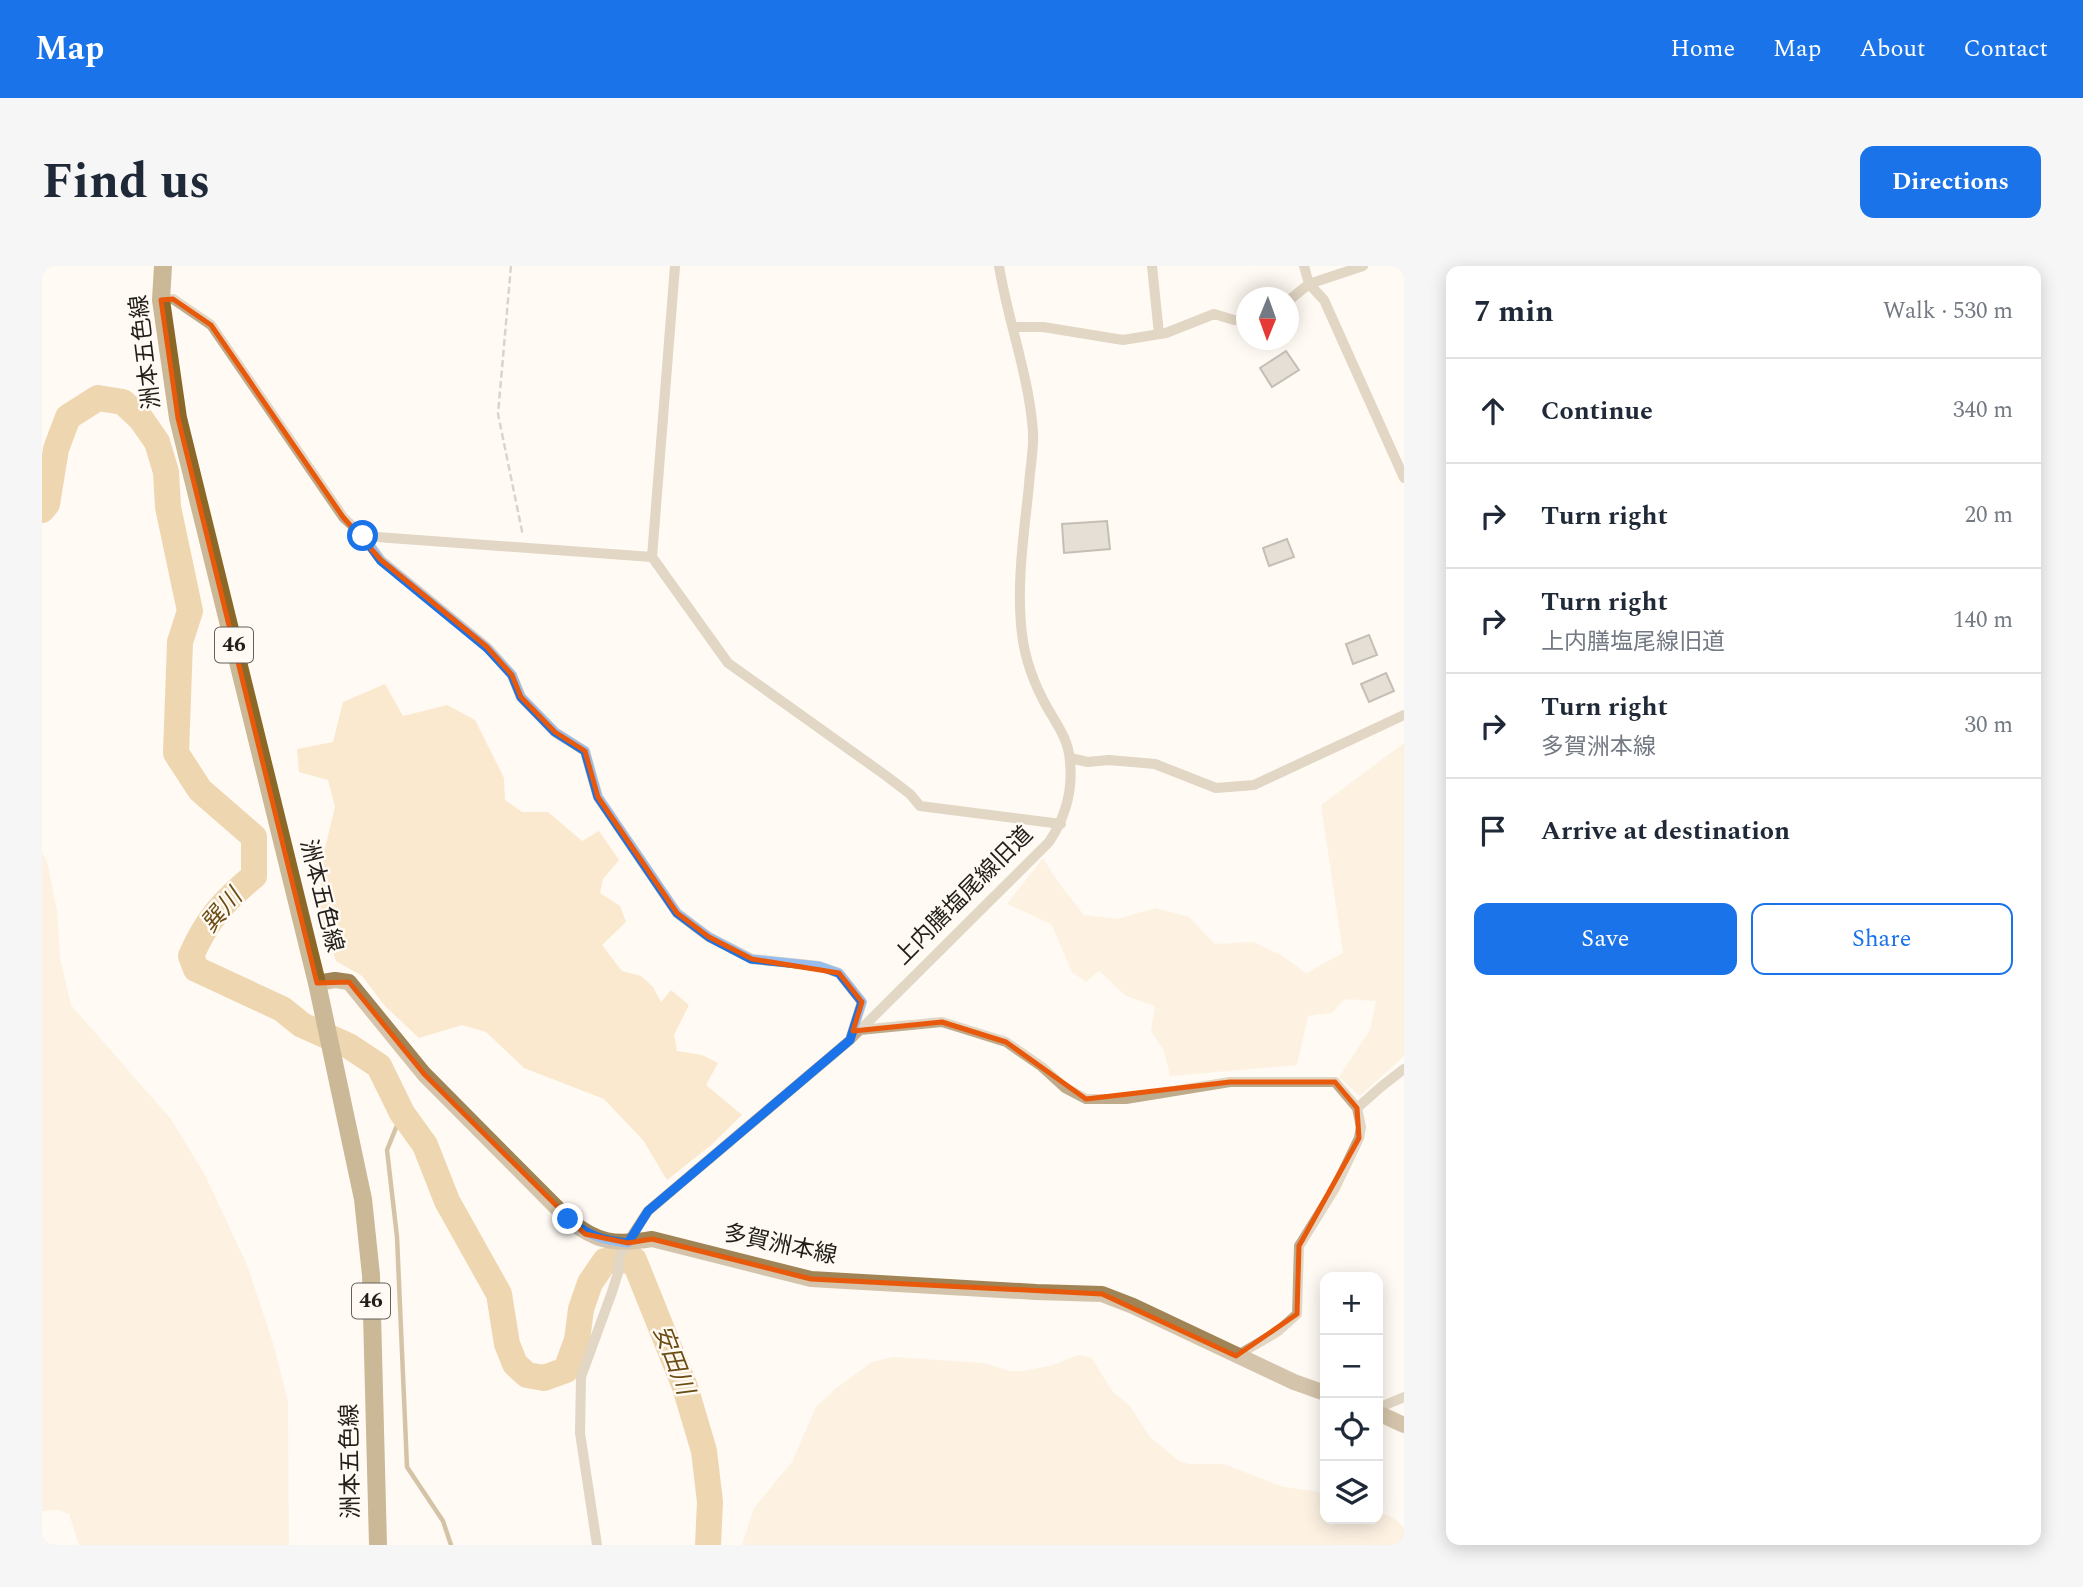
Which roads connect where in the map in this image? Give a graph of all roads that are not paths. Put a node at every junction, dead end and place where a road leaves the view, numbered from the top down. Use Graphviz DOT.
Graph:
graph roads {
  1 [pos="163,266"];
  2 [pos="675,266"];
  3 [pos="999,266"];
  4 [pos="1152,266"];
  5 [pos="1304,266"];
  6 [pos="1363,266"];
  7 [pos="1309,284"];
  8 [pos="1299,292"];
  9 [pos="161,300"];
  10 [pos="1236,320"];
  11 [pos="1013,327"];
  12 [pos="1159,334"];
  13 [pos="1404,478"];
  14 [pos="363,536"];
  15 [pos="652,557"];
  16 [pos="1404,715"];
  17 [pos="1070,758"];
  18 [pos="1061,824"];
  19 [pos="317,983"];
  20 [pos="860,1030"];
  21 [pos="850,1040"];
  22 [pos="1404,1069"];
  23 [pos="1357,1108"];
  24 [pos="624,1248"];
  25 [pos="1236,1356"];
  26 [pos="1320,1392"];
  27 [pos="1404,1397"];
  28 [pos="1383,1408"];
  29 [pos="1383,1413"];
  30 [pos="1404,1425"];
  31 [pos="378,1545"];
  32 [pos="597,1545"];
  1 -- 9 [label="main road, 洲本五色線 / 46"];
  2 -- 15 [label="street"];
  3 -- 11 [label="street, 上内膳塩尾線旧道"];
  4 -- 12 [label="street"];
  5 -- 7 [label="street"];
  6 -- 7 [label="street"];
  7 -- 8 [label="street"];
  7 -- 13 [label="street"];
  9 -- 14 [label="street"];
  9 -- 19 [label="main road, 洲本五色線 / 46"];
  10 -- 12 [label="street"];
  11 -- 12 [label="street"];
  11 -- 17 [label="street, 上内膳塩尾線旧道"];
  14 -- 15 [label="street"];
  14 -- 21 [label="street"];
  15 -- 18 [label="street"];
  16 -- 17 [label="street"];
  17 -- 18 [label="street, 上内膳塩尾線旧道"];
  18 -- 20 [label="street, 上内膳塩尾線旧道"];
  19 -- 24 [label="main road, 多賀洲本線"];
  19 -- 31 [label="main road, 洲本五色線 / 46"];
  20 -- 21 [label="street, 上内膳塩尾線旧道"];
  20 -- 23 [label="street"];
  21 -- 24 [label="street, 上内膳塩尾線旧道"];
  22 -- 23 [label="street"];
  23 -- 25 [label="street"];
  24 -- 25 [label="main road, 多賀洲本線"];
  24 -- 32 [label="street"];
  25 -- 26 [label="main road, 多賀洲本線"];
  27 -- 28 [label="street"];
  29 -- 30 [label="main road"];
}
